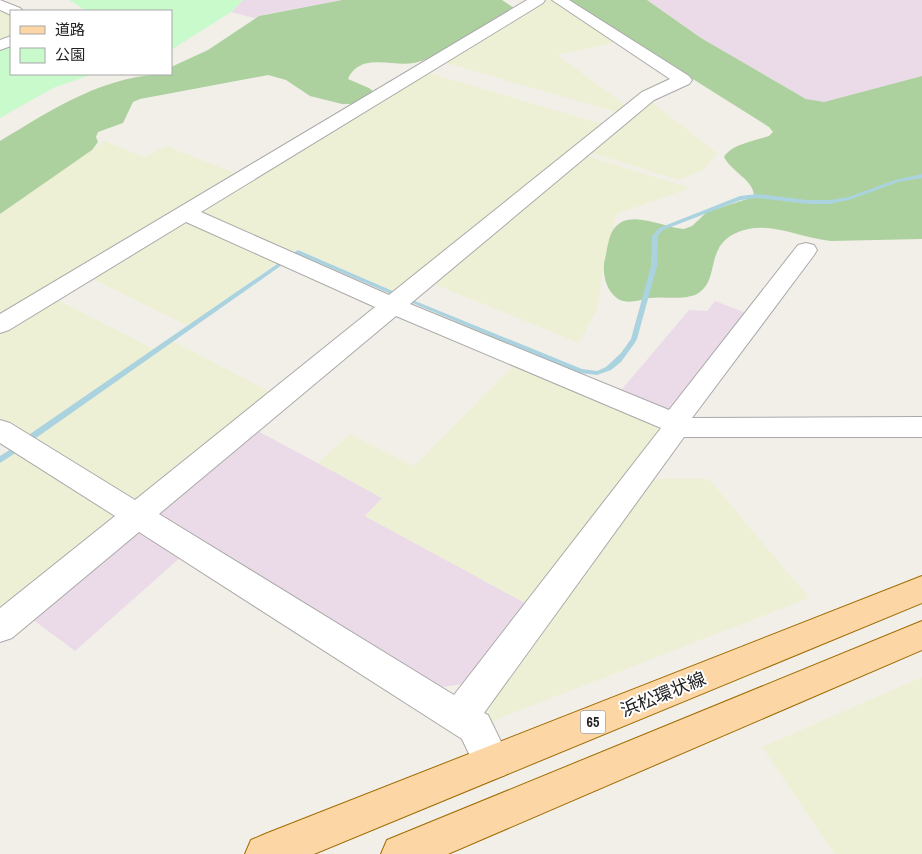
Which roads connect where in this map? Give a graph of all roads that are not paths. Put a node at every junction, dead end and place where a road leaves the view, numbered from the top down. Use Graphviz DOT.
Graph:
graph roads {
  1 [pos="538,0"];
  2 [pos="559,0"];
  3 [pos="0,4"];
  4 [pos="13,10"];
  5 [pos="185,213"];
  6 [pos="806,250"];
  7 [pos="393,306"];
  8 [pos="0,325"];
  9 [pos="677,423"];
  10 [pos="922,427"];
  11 [pos="0,430"];
  12 [pos="138,515"];
  13 [pos="922,589"];
  14 [pos="0,628"];
  15 [pos="922,636"];
  16 [pos="458,717"];
  17 [pos="492,762"];
  18 [pos="265,854"];
  19 [pos="402,854"];
  1 -- 5 [label="street"];
  2 -- 7 [label="street"];
  3 -- 4 [label="street"];
  5 -- 7 [label="street"];
  5 -- 8 [label="street"];
  6 -- 9 [label="street"];
  7 -- 9 [label="street"];
  7 -- 12 [label="street"];
  9 -- 10 [label="street"];
  9 -- 16 [label="street"];
  11 -- 12 [label="street"];
  12 -- 14 [label="street"];
  12 -- 16 [label="street"];
  13 -- 17 [label="main road, 浜松環状線 / 65"];
  15 -- 19 [label="main road"];
  16 -- 17 [label="street"];
  17 -- 18 [label="main road, 浜松環状線 / 65"];
}
